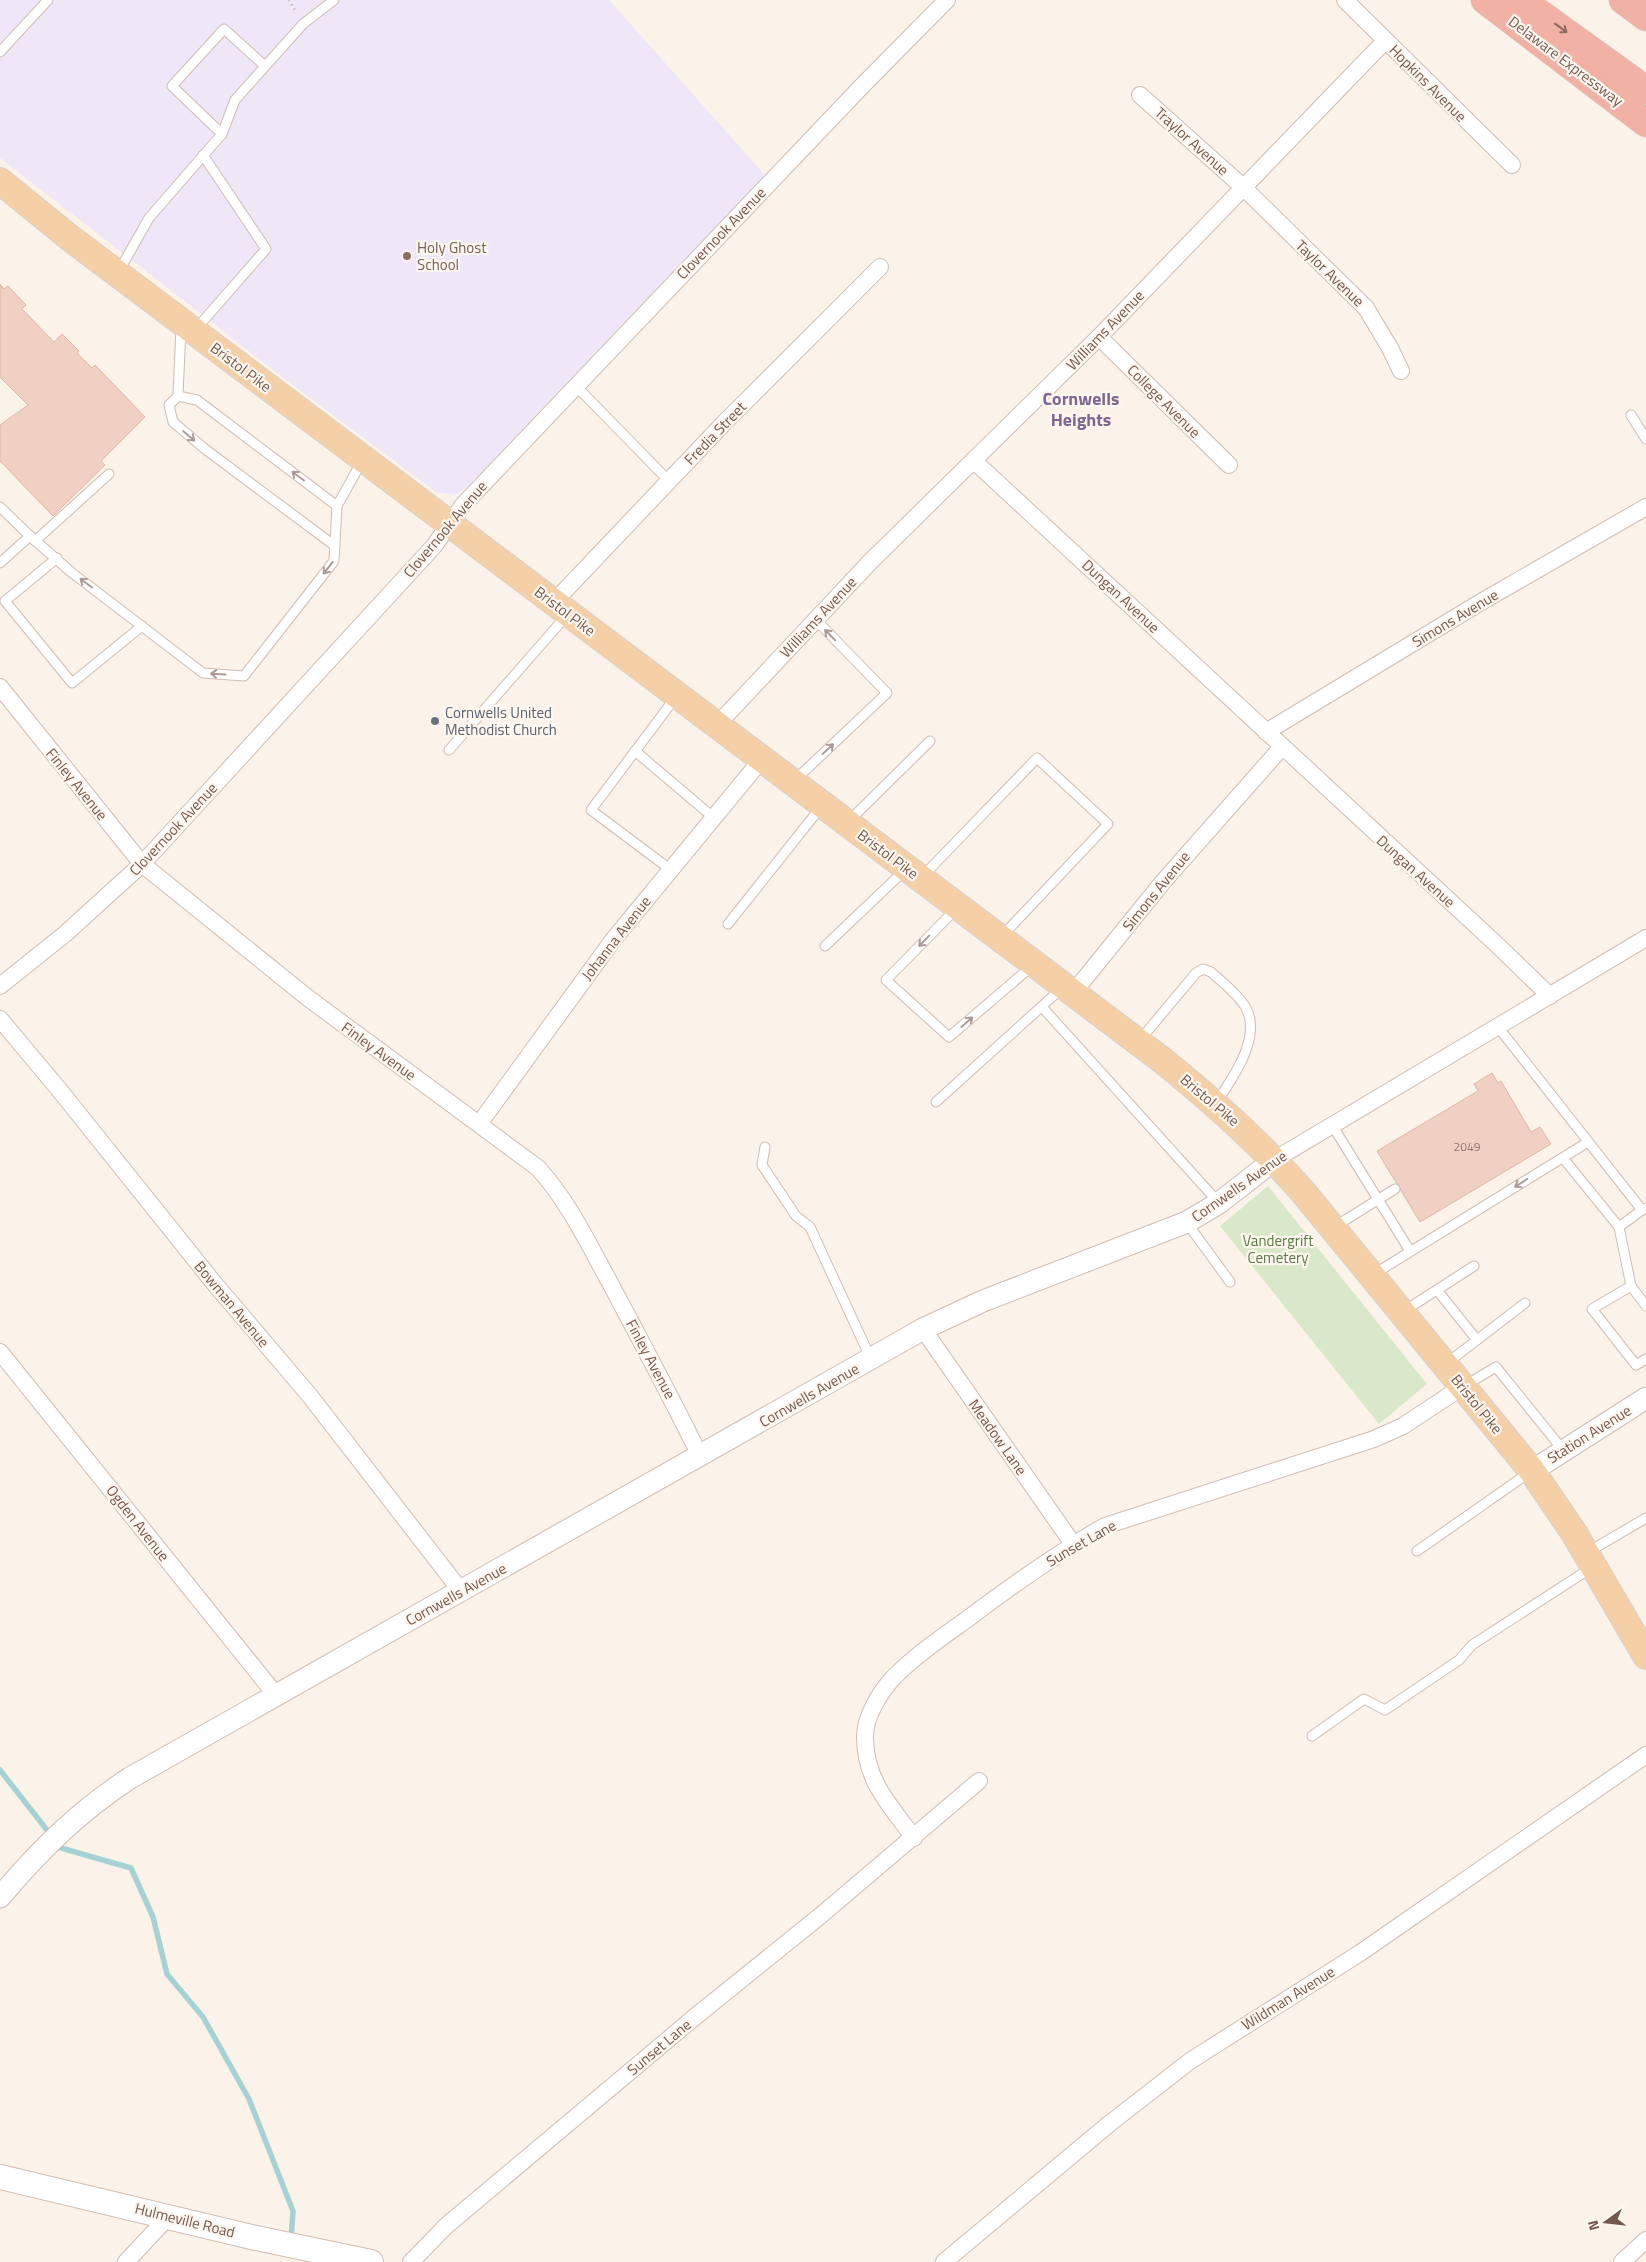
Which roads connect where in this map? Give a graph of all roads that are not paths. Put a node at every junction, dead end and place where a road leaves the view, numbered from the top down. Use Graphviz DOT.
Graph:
graph roads {
  1 [pos="48,0"];
  2 [pos="334,0"];
  3 [pos="947,0"];
  4 [pos="1345,0"];
  5 [pos="1485,0"];
  6 [pos="1521,0"];
  7 [pos="1623,0"];
  8 [pos="1646,17"];
  9 [pos="1385,40"];
  10 [pos="0,52"];
  11 [pos="265,66"];
  12 [pos="1646,90"];
  13 [pos="1140,95"];
  14 [pos="1646,123"];
  15 [pos="222,134"];
  16 [pos="203,155"];
  17 [pos="1512,165"];
  18 [pos="0,181"];
  19 [pos="1243,187"];
  20 [pos="880,267"];
  21 [pos="118,274"];
  22 [pos="188,326"];
  23 [pos="1099,337"];
  24 [pos="1401,371"];
  25 [pos="576,386"];
  26 [pos="178,396"];
  27 [pos="1631,415"];
  28 [pos="1646,439"];
  29 [pos="363,458"];
  30 [pos="974,461"];
  31 [pos="1229,465"];
  32 [pos="109,474"];
  33 [pos="669,481"];
  34 [pos="337,506"];
  35 [pos="0,507"];
  36 [pos="1646,507"];
  37 [pos="450,524"];
  38 [pos="33,538"];
  39 [pos="335,546"];
  40 [pos="58,558"];
  41 [pos="0,563"];
  42 [pos="561,608"];
  43 [pos="815,619"];
  44 [pos="142,626"];
  45 [pos="0,687"];
  46 [pos="677,695"];
  47 [pos="717,725"];
  48 [pos="1266,732"];
  49 [pos="930,741"];
  50 [pos="1282,747"];
  51 [pos="449,750"];
  52 [pos="636,751"];
  53 [pos="762,759"];
  54 [pos="792,782"];
  55 [pos="823,805"];
  56 [pos="714,818"];
  57 [pos="847,823"];
  58 [pos="142,864"];
  59 [pos="671,870"];
  60 [pos="914,874"];
  61 [pos="958,907"];
  62 [pos="728,924"];
  63 [pos="1000,938"];
  64 [pos="1646,938"];
  65 [pos="825,946"];
  66 [pos="1034,964"];
  67 [pos="0,986"];
  68 [pos="1068,990"];
  69 [pos="1550,996"];
  70 [pos="1042,1007"];
  71 [pos="0,1018"];
  72 [pos="1498,1027"];
  73 [pos="1138,1042"];
  74 [pos="936,1102"];
  75 [pos="1216,1104"];
  76 [pos="478,1124"];
  77 [pos="1332,1125"];
  78 [pos="1588,1142"];
  79 [pos="765,1147"];
  80 [pos="1563,1158"];
  81 [pos="1274,1160"];
  82 [pos="1395,1189"];
  83 [pos="1378,1200"];
  84 [pos="1219,1203"];
  85 [pos="1644,1209"];
  86 [pos="1187,1222"];
  87 [pos="1619,1226"];
  88 [pos="1333,1228"];
  89 [pos="1410,1251"];
  90 [pos="1474,1266"];
  91 [pos="1372,1275"];
  92 [pos="1230,1282"];
  93 [pos="1631,1286"];
  94 [pos="1437,1290"];
  95 [pos="1525,1304"];
  96 [pos="1646,1306"];
  97 [pos="1402,1312"];
  98 [pos="923,1329"];
  99 [pos="1477,1340"];
  100 [pos="0,1352"];
  101 [pos="871,1359"];
  102 [pos="1646,1359"];
  103 [pos="1445,1365"];
  104 [pos="1462,1387"];
  105 [pos="1646,1398"];
  106 [pos="1564,1450"];
  107 [pos="700,1456"];
  108 [pos="1532,1470"];
  109 [pos="1646,1518"];
  110 [pos="1073,1544"];
  111 [pos="1417,1551"];
  112 [pos="1590,1560"];
  113 [pos="461,1591"];
  114 [pos="1644,1647"];
  115 [pos="276,1694"];
  116 [pos="1312,1736"];
  117 [pos="1646,1755"];
  118 [pos="979,1781"];
  119 [pos="914,1838"];
  120 [pos="0,1897"];
  121 [pos="0,2177"];
  122 [pos="169,2216"];
  123 [pos="1644,2246"];
  124 [pos="126,2262"];
  125 [pos="371,2262"];
  126 [pos="411,2262"];
  127 [pos="944,2262"];
  128 [pos="1622,2262"];
  1 -- 10 [label="lane"];
  2 -- 11 [label="lane"];
  3 -- 25 [label="street, Clovernook Avenue"];
  4 -- 9 [label="street, Hopkins Avenue"];
  5 -- 14 [label="highway, Delaware Expressway"];
  6 -- 12 [label="highway, one-way"];
  7 -- 8 [label="highway"];
  9 -- 17 [label="street, Hopkins Avenue"];
  9 -- 19 [label="street, Williams Avenue"];
  11 -- 15 [label="lane"];
  11 -- 15 [label="lane"];
  13 -- 19 [label="street, Traylor Avenue"];
  15 -- 16 [label="lane"];
  16 -- 21 [label="lane"];
  16 -- 22 [label="lane"];
  18 -- 21 [label="main road, Bristol Pike"];
  19 -- 23 [label="street, Williams Avenue"];
  19 -- 24 [label="street, Taylor Avenue"];
  20 -- 33 [label="street, Fredia Street"];
  21 -- 22 [label="main road, Bristol Pike"];
  22 -- 26 [label="lane"];
  22 -- 29 [label="main road, Bristol Pike"];
  23 -- 30 [label="street, Williams Avenue"];
  23 -- 31 [label="street, College Avenue"];
  25 -- 33 [label="lane"];
  25 -- 37 [label="street, Clovernook Avenue"];
  34 -- 26 [label="lane, one-way"];
  26 -- 39 [label="lane, one-way"];
  27 -- 28 [label="lane"];
  29 -- 34 [label="lane"];
  29 -- 37 [label="main road, Bristol Pike"];
  30 -- 43 [label="street, Williams Avenue"];
  30 -- 48 [label="street, Dungan Avenue"];
  32 -- 38 [label="lane"];
  33 -- 42 [label="street, Fredia Street"];
  34 -- 39 [label="lane"];
  35 -- 38 [label="lane"];
  36 -- 48 [label="street, Simons Avenue"];
  37 -- 42 [label="main road, Bristol Pike"];
  37 -- 58 [label="street, Clovernook Avenue"];
  38 -- 40 [label="lane"];
  38 -- 41 [label="lane"];
  39 -- 44 [label="lane, one-way"];
  44 -- 40 [label="lane, one-way"];
  40 -- 44 [label="lane"];
  42 -- 46 [label="main road, Bristol Pike"];
  42 -- 51 [label="lane"];
  43 -- 47 [label="street, Williams Avenue"];
  54 -- 43 [label="lane, one-way"];
  45 -- 58 [label="street, Finley Avenue"];
  46 -- 47 [label="main road, Bristol Pike"];
  46 -- 52 [label="lane"];
  47 -- 53 [label="main road, Bristol Pike"];
  48 -- 50 [label="street, Dungan Avenue"];
  49 -- 57 [label="lane"];
  50 -- 68 [label="street, Simons Avenue"];
  50 -- 69 [label="street, Dungan Avenue"];
  52 -- 56 [label="lane"];
  52 -- 59 [label="lane"];
  53 -- 54 [label="main road, Bristol Pike"];
  53 -- 56 [label="street, Johanna Avenue"];
  54 -- 55 [label="main road, Bristol Pike"];
  55 -- 57 [label="main road, Bristol Pike"];
  55 -- 62 [label="lane"];
  56 -- 59 [label="street, Johanna Avenue"];
  57 -- 60 [label="main road, Bristol Pike"];
  58 -- 67 [label="street, Clovernook Avenue"];
  58 -- 76 [label="street, Finley Avenue"];
  59 -- 76 [label="street, Johanna Avenue"];
  60 -- 61 [label="main road, Bristol Pike"];
  60 -- 63 [label="lane"];
  60 -- 65 [label="lane"];
  61 -- 63 [label="main road, Bristol Pike"];
  61 -- 66 [label="lane, one-way"];
  63 -- 66 [label="main road, Bristol Pike"];
  64 -- 69 [label="street, Cornwells Avenue"];
  66 -- 68 [label="main road, Bristol Pike"];
  68 -- 70 [label="lane"];
  68 -- 73 [label="main road, Bristol Pike"];
  69 -- 72 [label="street, Cornwells Avenue"];
  70 -- 74 [label="lane"];
  70 -- 84 [label="lane"];
  71 -- 113 [label="street, Bowman Avenue"];
  72 -- 77 [label="street, Cornwells Avenue"];
  72 -- 78 [label="lane"];
  73 -- 75 [label="main road, Bristol Pike"];
  73 -- 75 [label="lane"];
  75 -- 81 [label="main road, Bristol Pike"];
  76 -- 107 [label="street, Finley Avenue"];
  77 -- 81 [label="street, Cornwells Avenue"];
  77 -- 83 [label="lane"];
  78 -- 80 [label="lane"];
  78 -- 85 [label="lane"];
  79 -- 101 [label="lane"];
  80 -- 87 [label="lane"];
  80 -- 89 [label="lane, one-way"];
  81 -- 84 [label="street, Cornwells Avenue"];
  81 -- 88 [label="main road, Bristol Pike"];
  82 -- 83 [label="lane"];
  83 -- 88 [label="lane"];
  83 -- 89 [label="lane"];
  84 -- 86 [label="street, Cornwells Avenue"];
  85 -- 87 [label="lane"];
  86 -- 92 [label="lane"];
  86 -- 98 [label="street, Cornwells Avenue"];
  87 -- 93 [label="lane"];
  88 -- 91 [label="main road, Bristol Pike"];
  89 -- 91 [label="lane"];
  90 -- 94 [label="lane"];
  91 -- 97 [label="main road, Bristol Pike"];
  93 -- 96 [label="lane"];
  93 -- 102 [label="lane"];
  94 -- 97 [label="lane"];
  94 -- 99 [label="lane"];
  95 -- 99 [label="lane"];
  97 -- 103 [label="main road, Bristol Pike"];
  98 -- 101 [label="street, Cornwells Avenue"];
  98 -- 110 [label="street, Meadow Lane"];
  99 -- 103 [label="lane"];
  100 -- 115 [label="street, Ogden Avenue"];
  101 -- 107 [label="street, Cornwells Avenue"];
  103 -- 104 [label="main road, Bristol Pike"];
  104 -- 106 [label="lane"];
  104 -- 108 [label="main road, Bristol Pike"];
  104 -- 110 [label="street, Sunset Lane"];
  105 -- 106 [label="street, Station Avenue"];
  106 -- 108 [label="street, Station Avenue"];
  107 -- 113 [label="street, Cornwells Avenue"];
  108 -- 111 [label="lane"];
  108 -- 112 [label="main road, Bristol Pike"];
  109 -- 112 [label="lane"];
  110 -- 119 [label="street, Sunset Lane"];
  112 -- 114 [label="main road, Bristol Pike"];
  112 -- 116 [label="lane"];
  113 -- 115 [label="street, Cornwells Avenue"];
  115 -- 120 [label="street, Cornwells Avenue"];
  117 -- 127 [label="street, Wildman Avenue"];
  118 -- 119 [label="street, Sunset Lane"];
  119 -- 126 [label="street, Sunset Lane"];
  121 -- 122 [label="main road, Hulmeville Road"];
  122 -- 124 [label="street"];
  122 -- 125 [label="main road, Hulmeville Road"];
  123 -- 128 [label="street"];
}
